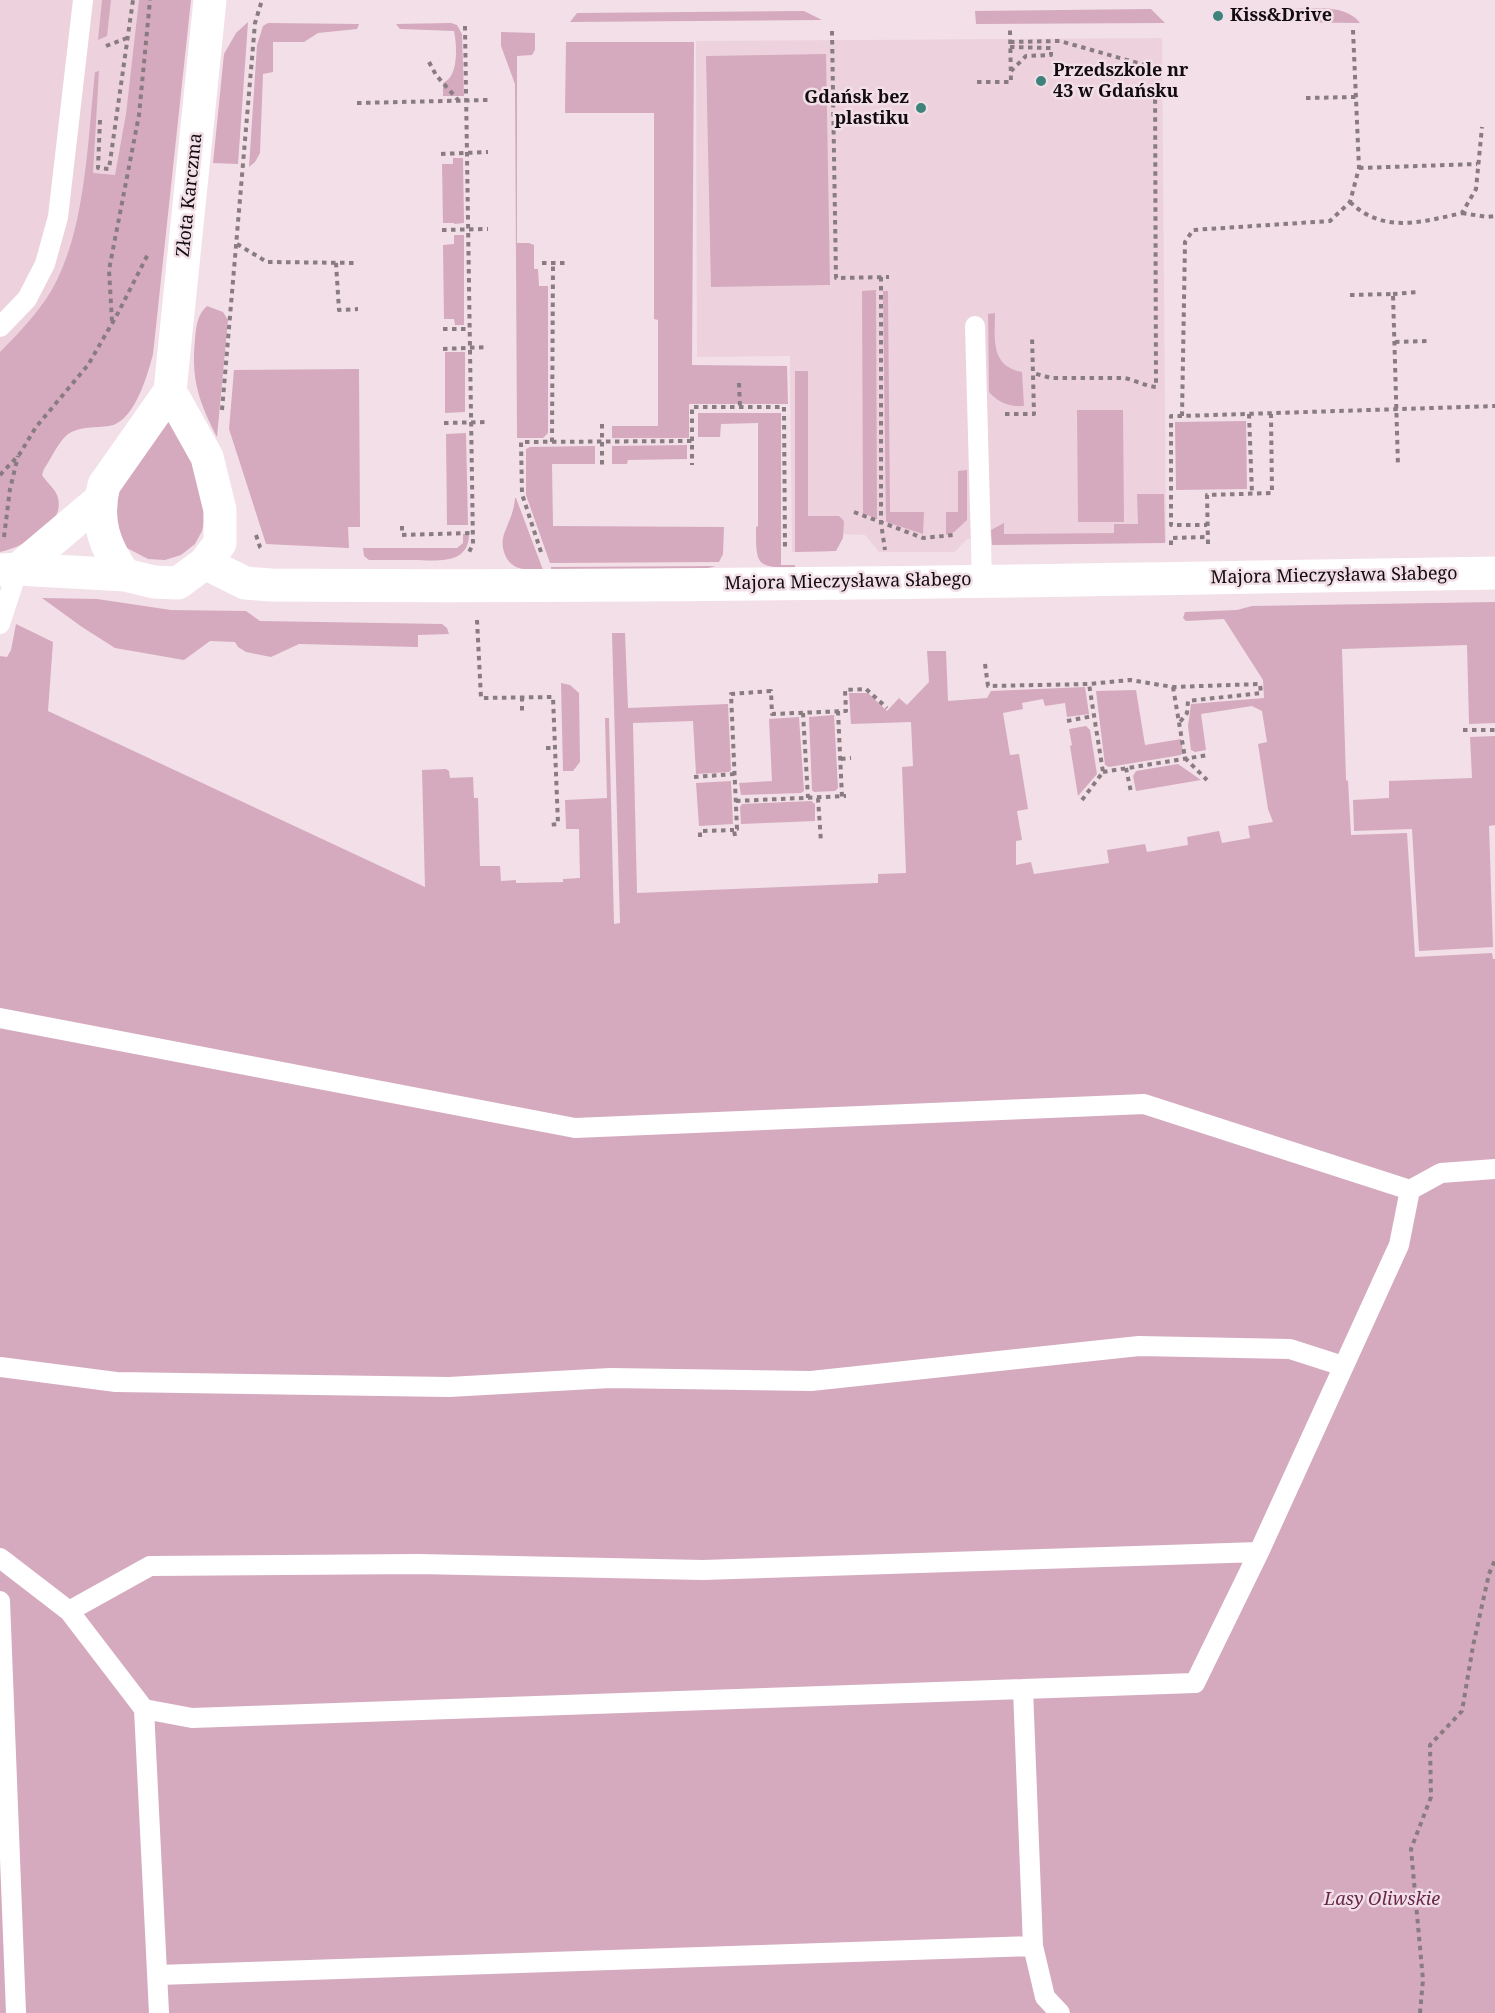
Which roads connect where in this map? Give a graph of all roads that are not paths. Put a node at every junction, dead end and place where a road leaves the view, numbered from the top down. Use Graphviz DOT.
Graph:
graph roads {
  1 [pos="82,0"];
  2 [pos="210,0"];
  3 [pos="975,326"];
  4 [pos="0,327"];
  5 [pos="170,391"];
  6 [pos="100,500"];
  7 [pos="205,563"];
  8 [pos="7,570"];
  9 [pos="1495,573"];
  10 [pos="125,575"];
  11 [pos="982,581"];
  12 [pos="0,624"];
  13 [pos="0,1018"];
  14 [pos="1495,1169"];
  15 [pos="1410,1190"];
  16 [pos="1343,1366"];
  17 [pos="0,1367"];
  18 [pos="1259,1552"];
  19 [pos="0,1558"];
  20 [pos="0,1601"];
  21 [pos="69,1611"];
  22 [pos="1023,1689"];
  23 [pos="144,1709"];
  24 [pos="1033,1946"];
  25 [pos="158,1975"];
  26 [pos="16,2013"];
  27 [pos="159,2013"];
  28 [pos="1060,2013"];
  1 -- 4 [label="lane"];
  2 -- 5 [label="street, Złota Karczma"];
  3 -- 11 [label="lane"];
  5 -- 6 [label="street, Złota Karczma"];
  5 -- 7 [label="street"];
  6 -- 8 [label="street"];
  6 -- 10 [label="street, Złota Karczma"];
  7 -- 10 [label="street"];
  7 -- 11 [label="street, Majora Mieczysława Słabego"];
  8 -- 10 [label="street"];
  8 -- 12 [label="lane"];
  9 -- 11 [label="street, Majora Mieczysława Słabego"];
  13 -- 15 [label="lane"];
  14 -- 15 [label="lane"];
  15 -- 16 [label="lane"];
  16 -- 17 [label="lane"];
  16 -- 18 [label="lane"];
  18 -- 21 [label="lane"];
  18 -- 22 [label="lane"];
  19 -- 21 [label="lane"];
  20 -- 26 [label="lane"];
  21 -- 23 [label="lane"];
  22 -- 23 [label="lane"];
  22 -- 24 [label="lane"];
  23 -- 25 [label="lane"];
  24 -- 25 [label="lane"];
  24 -- 28 [label="lane"];
  25 -- 27 [label="lane"];
}
